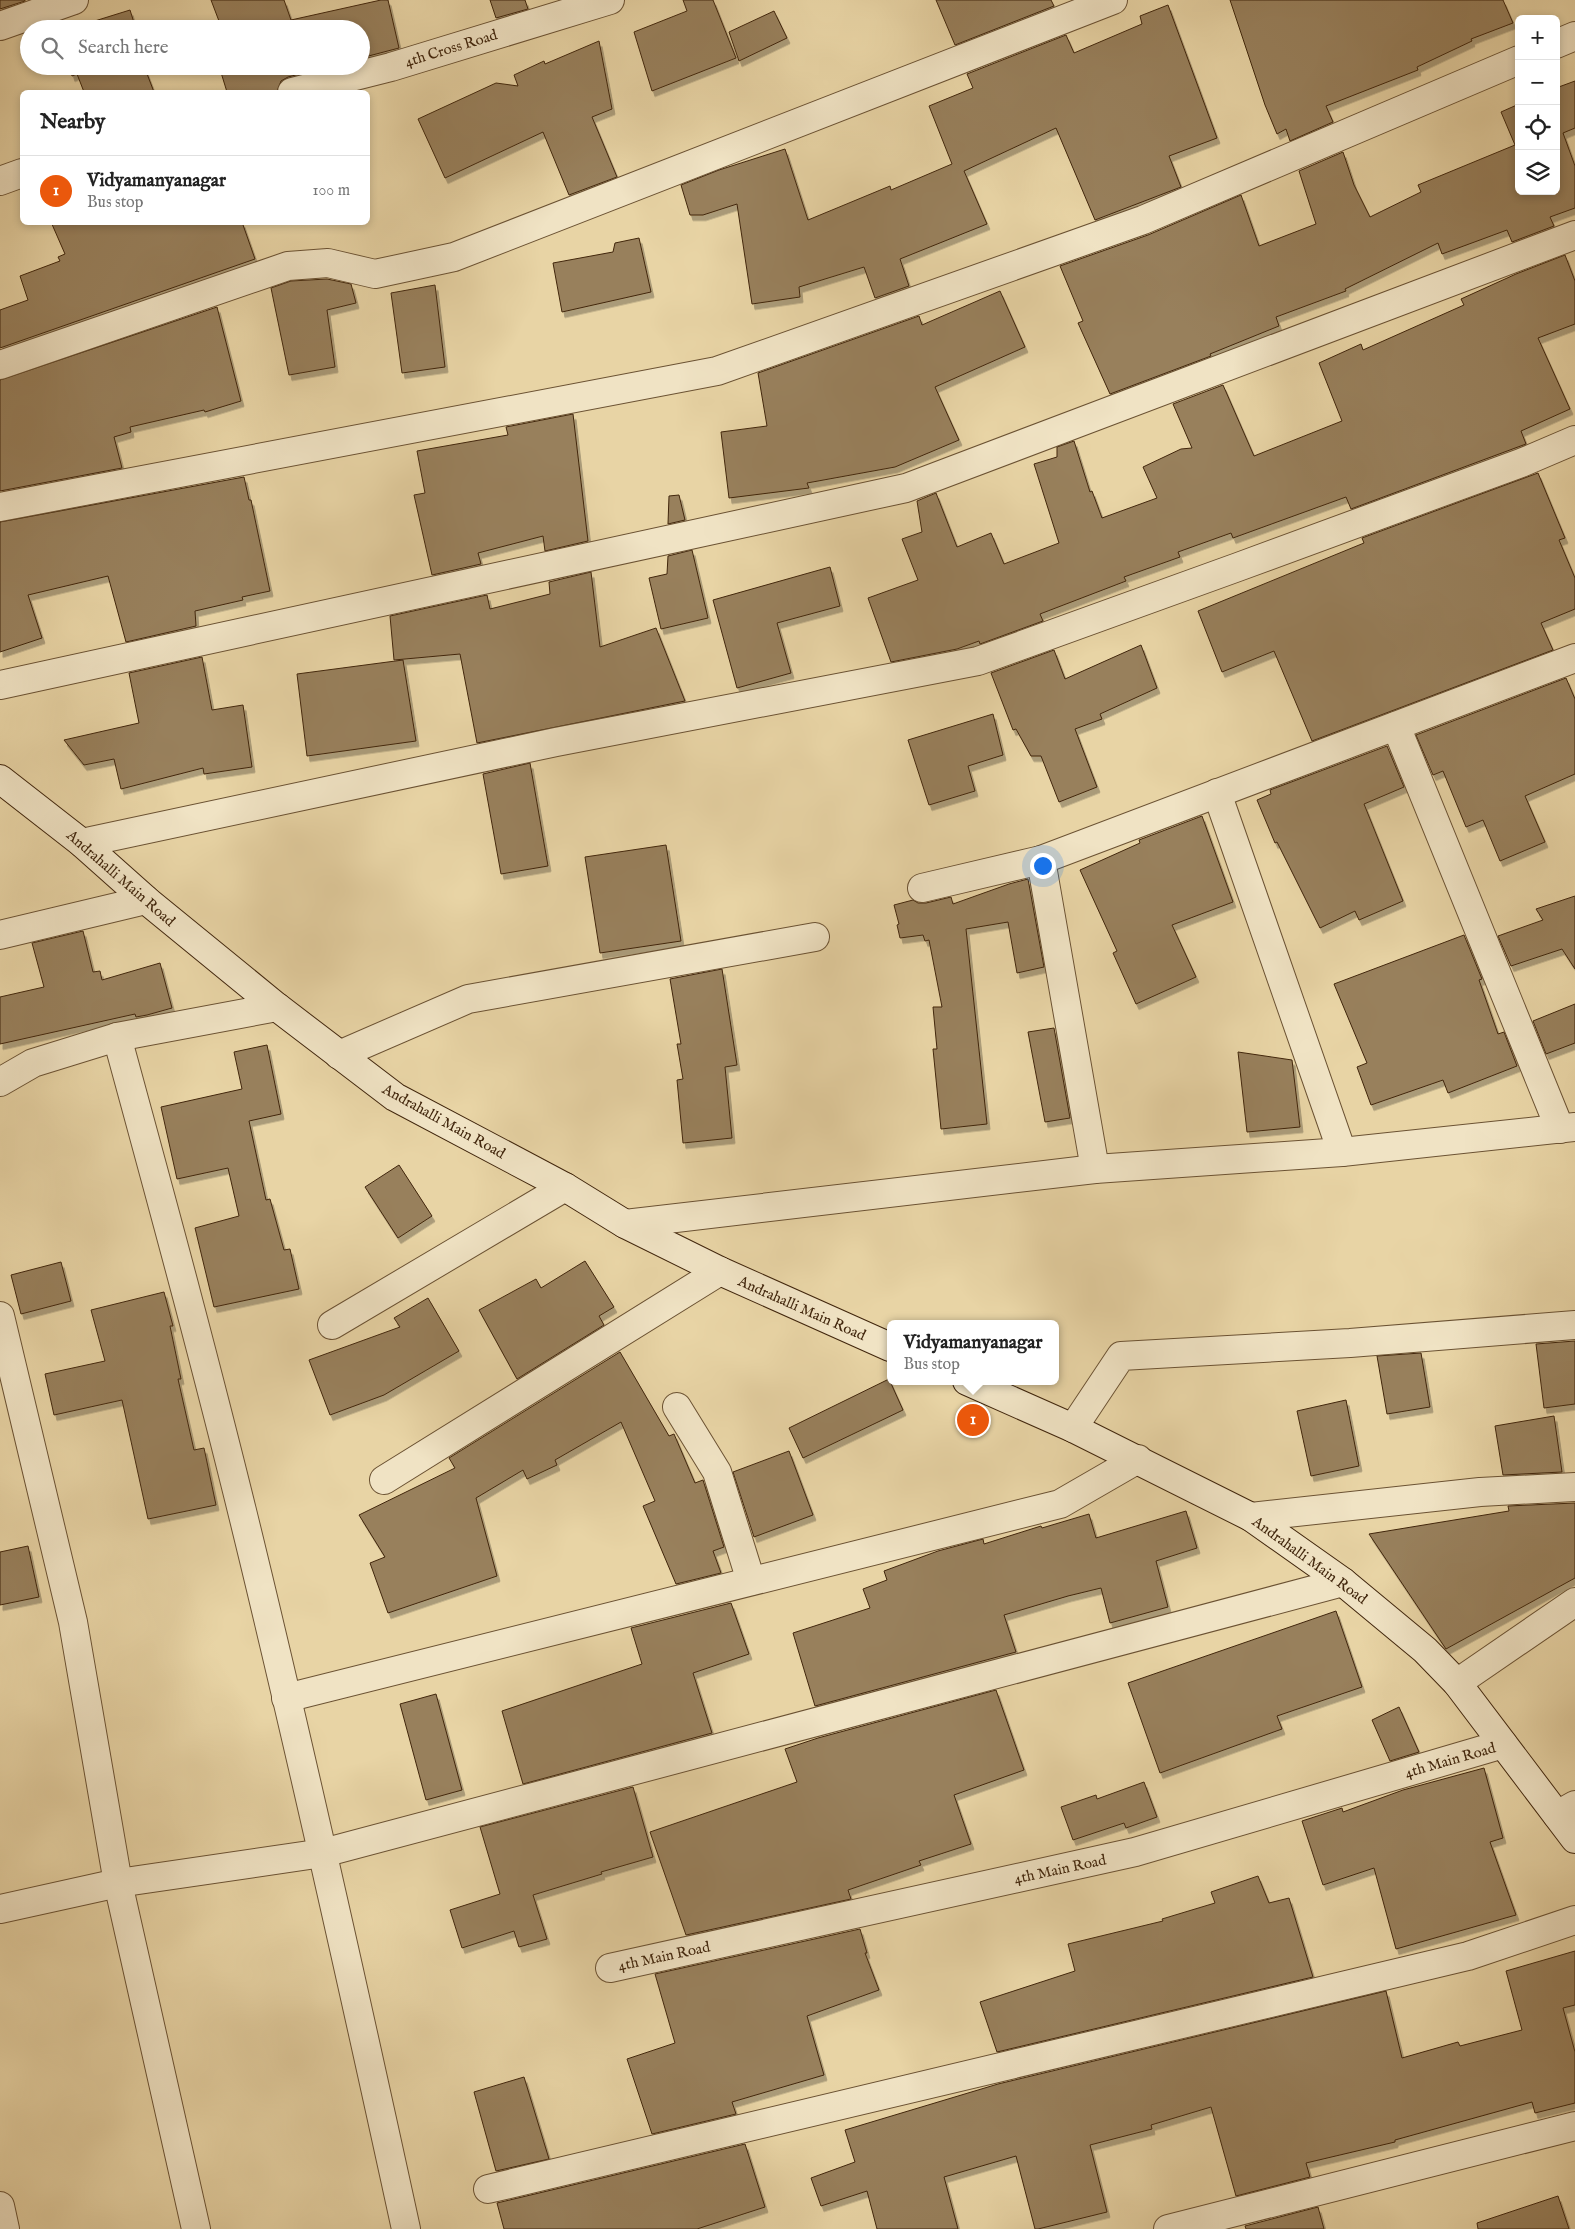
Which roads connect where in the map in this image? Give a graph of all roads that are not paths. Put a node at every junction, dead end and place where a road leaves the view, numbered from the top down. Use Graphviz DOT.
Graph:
graph roads {
  1 [pos="74,0"];
  2 [pos="610,0"];
  3 [pos="1112,0"];
  4 [pos="0,26"];
  5 [pos="1575,36"];
  6 [pos="1560,42"];
  7 [pos="1515,62"];
  8 [pos="370,72"];
  9 [pos="357,75"];
  10 [pos="300,90"];
  11 [pos="20,174"];
  12 [pos="0,181"];
  13 [pos="1575,235"];
  14 [pos="0,365"];
  15 [pos="1575,440"];
  16 [pos="0,507"];
  17 [pos="1575,658"];
  18 [pos="0,685"];
  19 [pos="1396,726"];
  20 [pos="0,779"];
  21 [pos="1217,793"];
  22 [pos="82,843"];
  23 [pos="1041,860"];
  24 [pos="922,888"];
  25 [pos="146,900"];
  26 [pos="0,935"];
  27 [pos="815,937"];
  28 [pos="277,1007"];
  29 [pos="117,1036"];
  30 [pos="339,1054"];
  31 [pos="0,1082"];
  32 [pos="1567,1128"];
  33 [pos="1342,1152"];
  34 [pos="1095,1169"];
  35 [pos="565,1187"];
  36 [pos="625,1224"];
  37 [pos="720,1271"];
  38 [pos="0,1316"];
  39 [pos="332,1325"];
  40 [pos="1575,1325"];
  41 [pos="887,1346"];
  42 [pos="976,1385"];
  43 [pos="677,1407"];
  44 [pos="1073,1428"];
  45 [pos="1138,1459"];
  46 [pos="384,1480"];
  47 [pos="1575,1486"];
  48 [pos="1251,1517"];
  49 [pos="752,1581"];
  50 [pos="1343,1582"];
  51 [pos="1575,1602"];
  52 [pos="1457,1683"];
  53 [pos="286,1698"];
  54 [pos="1503,1744"];
  55 [pos="1566,1810"];
  56 [pos="1575,1839"];
  57 [pos="323,1853"];
  58 [pos="118,1883"];
  59 [pos="0,1909"];
  60 [pos="1575,1920"];
  61 [pos="610,1968"];
  62 [pos="1575,2126"];
  63 [pos="488,2189"];
  64 [pos="0,2206"];
  65 [pos="5,2229"];
  66 [pos="196,2229"];
  67 [pos="406,2229"];
  68 [pos="1168,2229"];
  1 -- 4 [label="street"];
  2 -- 8 [label="street, 4th Cross Road"];
  3 -- 14 [label="street"];
  5 -- 6 [label="street"];
  7 -- 16 [label="street"];
  9 -- 10 [label="street, 4th Cross Road"];
  11 -- 12 [label="street"];
  13 -- 18 [label="street"];
  15 -- 22 [label="street"];
  17 -- 19 [label="street"];
  19 -- 21 [label="street"];
  19 -- 32 [label="street"];
  20 -- 22 [label="street, Andrahalli Main Road"];
  21 -- 23 [label="street"];
  21 -- 33 [label="street"];
  22 -- 25 [label="street, Andrahalli Main Road"];
  23 -- 24 [label="street"];
  23 -- 34 [label="street"];
  25 -- 26 [label="street"];
  25 -- 28 [label="street, Andrahalli Main Road"];
  27 -- 30 [label="street"];
  28 -- 29 [label="street"];
  28 -- 30 [label="street, Andrahalli Main Road"];
  29 -- 31 [label="street"];
  29 -- 53 [label="street"];
  30 -- 35 [label="street, Andrahalli Main Road"];
  32 -- 33 [label="street"];
  33 -- 34 [label="street"];
  34 -- 36 [label="street"];
  35 -- 36 [label="street, Andrahalli Main Road"];
  35 -- 39 [label="street"];
  36 -- 37 [label="street, Andrahalli Main Road"];
  37 -- 41 [label="street, Andrahalli Main Road"];
  37 -- 46 [label="street"];
  38 -- 58 [label="street"];
  40 -- 44 [label="street"];
  42 -- 44 [label="street, Andrahalli Main Road"];
  43 -- 49 [label="street"];
  44 -- 45 [label="street, Andrahalli Main Road"];
  45 -- 48 [label="street, Andrahalli Main Road"];
  45 -- 49 [label="street"];
  47 -- 48 [label="street"];
  48 -- 50 [label="street, Andrahalli Main Road"];
  49 -- 53 [label="street"];
  50 -- 52 [label="street, Andrahalli Main Road"];
  50 -- 57 [label="street"];
  51 -- 52 [label="street"];
  52 -- 54 [label="street, Andrahalli Main Road"];
  53 -- 57 [label="street"];
  54 -- 55 [label="street, Andrahalli Main Road"];
  54 -- 61 [label="street, 4th Main Road"];
  55 -- 56 [label="street, Andrahalli Main Road"];
  57 -- 58 [label="street"];
  57 -- 67 [label="street"];
  58 -- 59 [label="street"];
  58 -- 66 [label="street"];
  60 -- 63 [label="street"];
  62 -- 68 [label="street"];
  64 -- 65 [label="street"];
}
